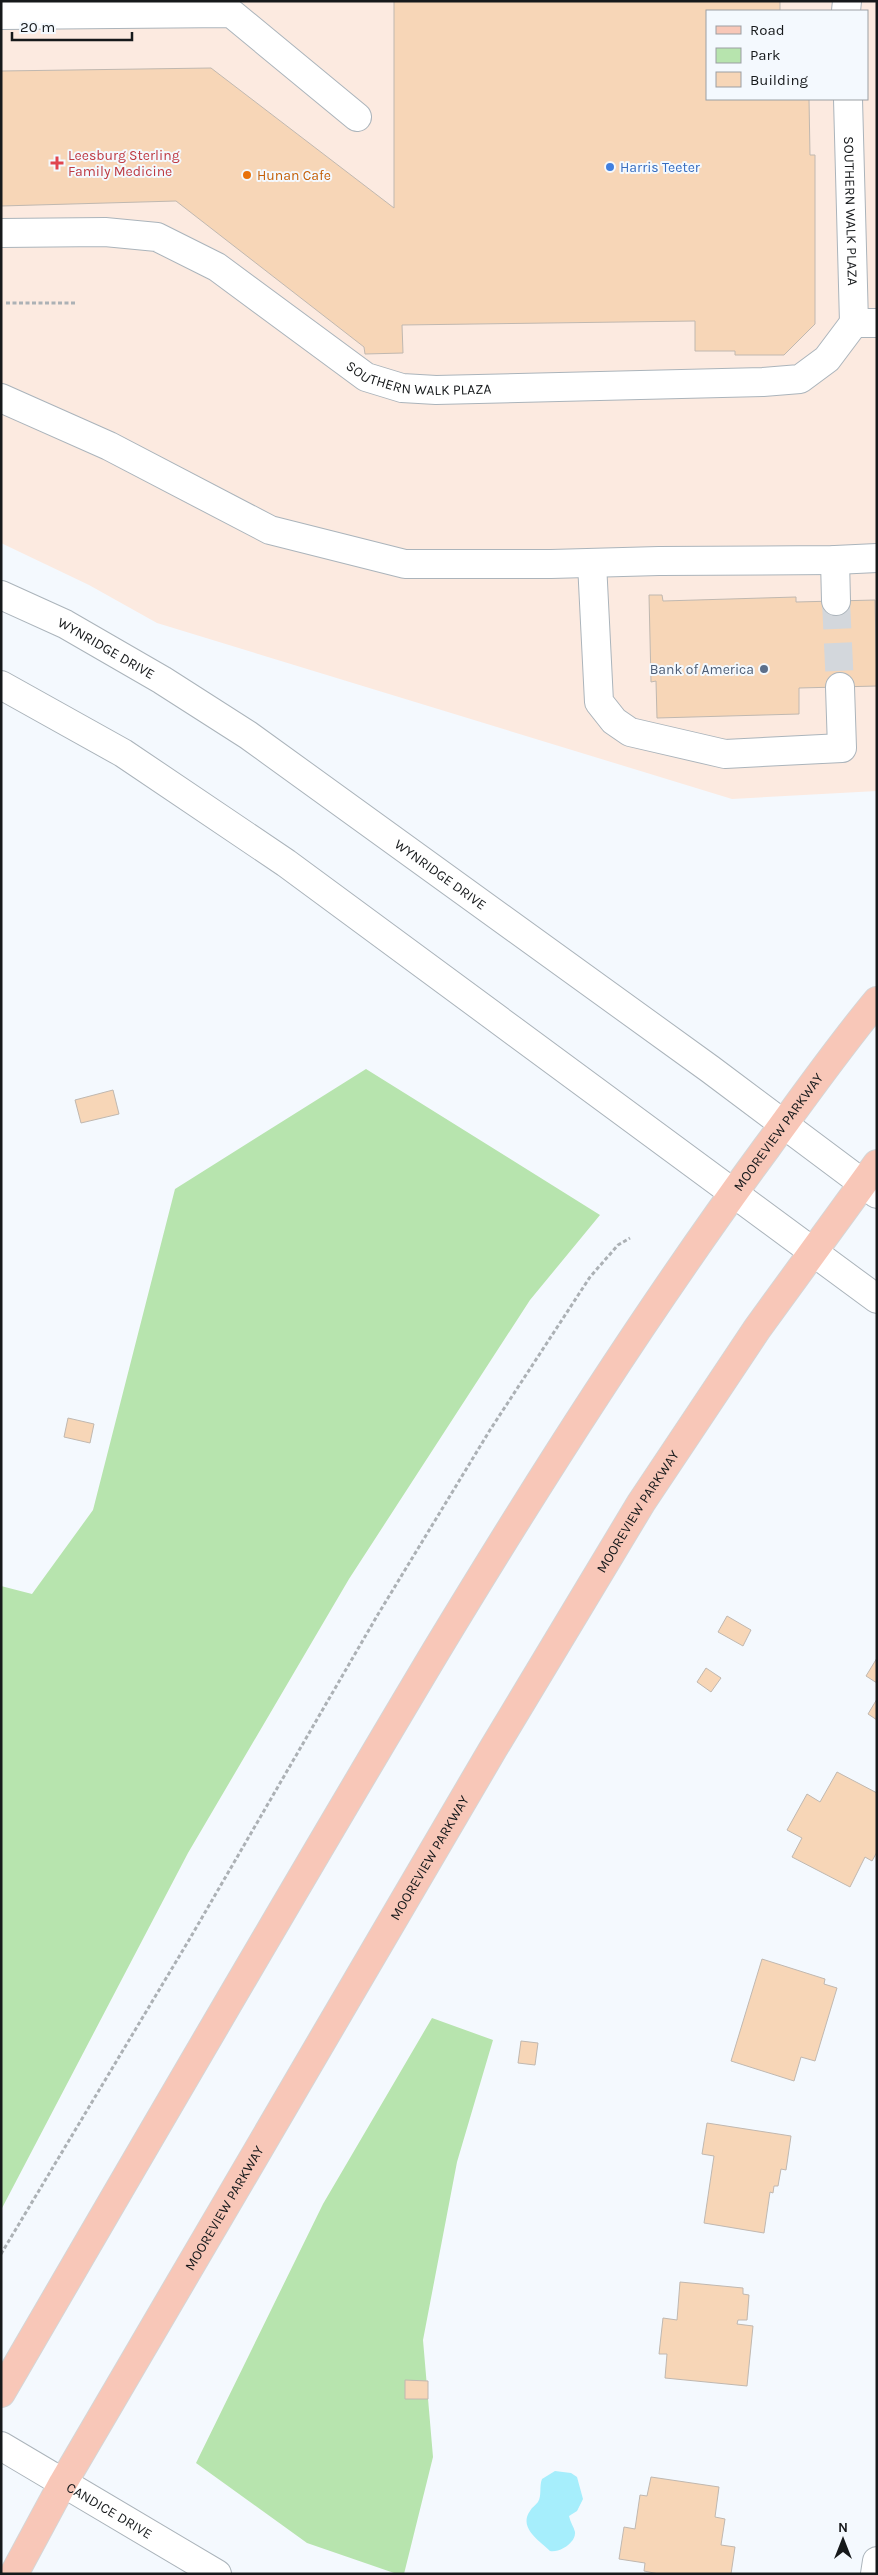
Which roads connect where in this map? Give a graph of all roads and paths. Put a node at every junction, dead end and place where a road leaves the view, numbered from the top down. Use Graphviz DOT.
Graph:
graph roads {
  1 [pos="1,15"];
  2 [pos="848,100"];
  3 [pos="357,117"];
  4 [pos="1,233"];
  5 [pos="6,303"];
  6 [pos="76,303"];
  7 [pos="865,323"];
  8 [pos="1,398"];
  9 [pos="877,558"];
  10 [pos="835,560"];
  11 [pos="592,563"];
  12 [pos="1,595"];
  13 [pos="836,601"];
  14 [pos="1,685"];
  15 [pos="840,687"];
  16 [pos="877,1001"];
  17 [pos="784,1124"];
  18 [pos="872,1180"];
  19 [pos="732,1194"];
  20 [pos="630,1238"];
  21 [pos="813,1252"];
  22 [pos="877,1299"];
  23 [pos="1,2254"];
  24 [pos="1,2393"];
  25 [pos="1,2446"];
  26 [pos="63,2483"];
  27 [pos="877,2561"];
  28 [pos="14,2574"];
  29 [pos="217,2574"];
  30 [pos="875,2574"];
  1 -- 3 [label="street"];
  2 -- 7 [label="street, SOUTHERN WALK PLAZA"];
  4 -- 7 [label="street, SOUTHERN WALK PLAZA"];
  5 -- 6 [label="path"];
  8 -- 11 [label="street"];
  9 -- 10 [label="street"];
  10 -- 11 [label="street"];
  10 -- 13 [label="street"];
  11 -- 15 [label="street"];
  12 -- 17 [label="street, WYNRIDGE DRIVE"];
  14 -- 19 [label="street"];
  16 -- 17 [label="main road, MOOREVIEW PARKWAY"];
  17 -- 18 [label="street, WYNRIDGE DRIVE"];
  17 -- 19 [label="main road, MOOREVIEW PARKWAY"];
  18 -- 21 [label="main road, MOOREVIEW PARKWAY"];
  19 -- 21 [label="street"];
  19 -- 24 [label="main road, MOOREVIEW PARKWAY"];
  20 -- 23 [label="path"];
  21 -- 22 [label="street"];
  21 -- 26 [label="main road, MOOREVIEW PARKWAY"];
  25 -- 26 [label="street, CANDICE DRIVE"];
  26 -- 28 [label="main road, MOOREVIEW PARKWAY"];
  26 -- 29 [label="street, CANDICE DRIVE"];
  27 -- 30 [label="street"];
}
